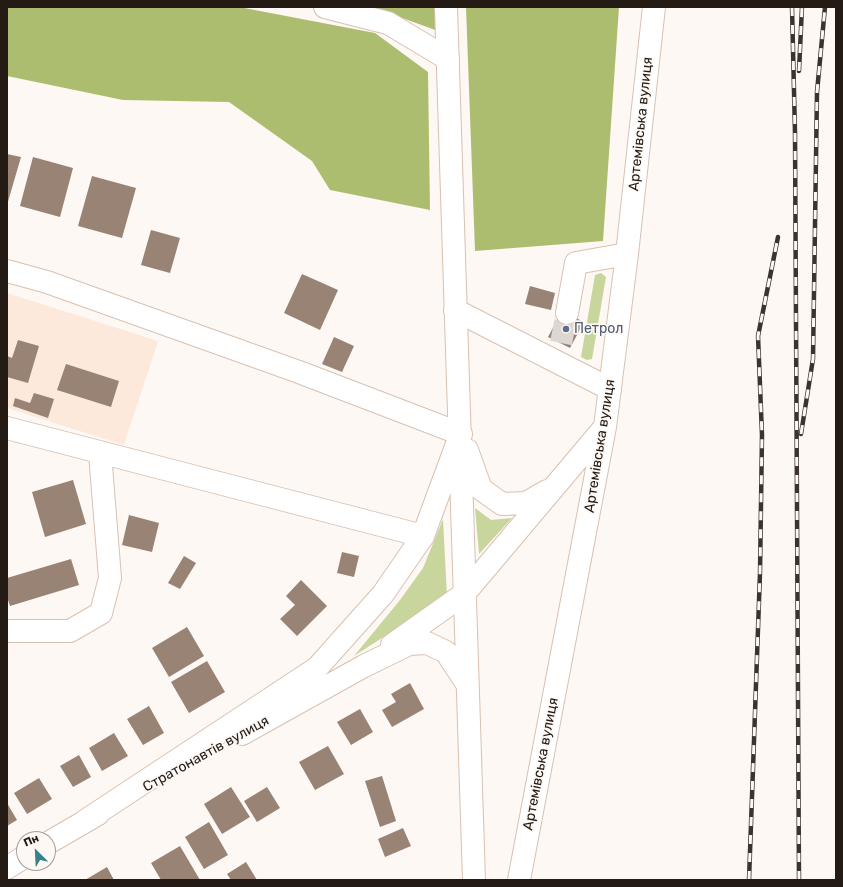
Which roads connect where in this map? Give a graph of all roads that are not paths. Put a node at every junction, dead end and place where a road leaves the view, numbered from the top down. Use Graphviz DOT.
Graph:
graph roads {
  1 [pos="325,7"];
  2 [pos="446,7"];
  3 [pos="654,7"];
  4 [pos="448,59"];
  5 [pos="627,254"];
  6 [pos="7,271"];
  7 [pos="455,310"];
  8 [pos="567,313"];
  9 [pos="610,389"];
  10 [pos="605,427"];
  11 [pos="7,428"];
  12 [pos="461,434"];
  13 [pos="100,454"];
  14 [pos="554,487"];
  15 [pos="423,536"];
  16 [pos="464,594"];
  17 [pos="7,631"];
  18 [pos="364,666"];
  19 [pos="467,684"];
  20 [pos="85,821"];
  21 [pos="56,838"];
  22 [pos="16,862"];
  23 [pos="7,868"];
  24 [pos="474,880"];
  25 [pos="519,880"];
  1 -- 4 [label="main road"];
  2 -- 4 [label="main road"];
  3 -- 5 [label="main road, Артемівська вулиця"];
  4 -- 7 [label="main road"];
  5 -- 8 [label="main road"];
  5 -- 9 [label="main road, Артемівська вулиця"];
  6 -- 12 [label="main road"];
  7 -- 9 [label="main road"];
  7 -- 12 [label="main road"];
  9 -- 10 [label="main road, Артемівська вулиця"];
  10 -- 14 [label="main road"];
  10 -- 25 [label="main road, Артемівська вулиця"];
  11 -- 13 [label="main road"];
  12 -- 14 [label="main road"];
  12 -- 15 [label="main road"];
  12 -- 16 [label="main road"];
  13 -- 15 [label="main road"];
  13 -- 17 [label="main road"];
  14 -- 16 [label="main road"];
  15 -- 20 [label="main road"];
  16 -- 18 [label="main road"];
  16 -- 19 [label="main road"];
  18 -- 19 [label="main road"];
  18 -- 20 [label="main road, Стратонавтів вулиця"];
  19 -- 24 [label="main road"];
  20 -- 21 [label="main road, Стратонавтів вулиця"];
  22 -- 23 [label="main road"];
}
